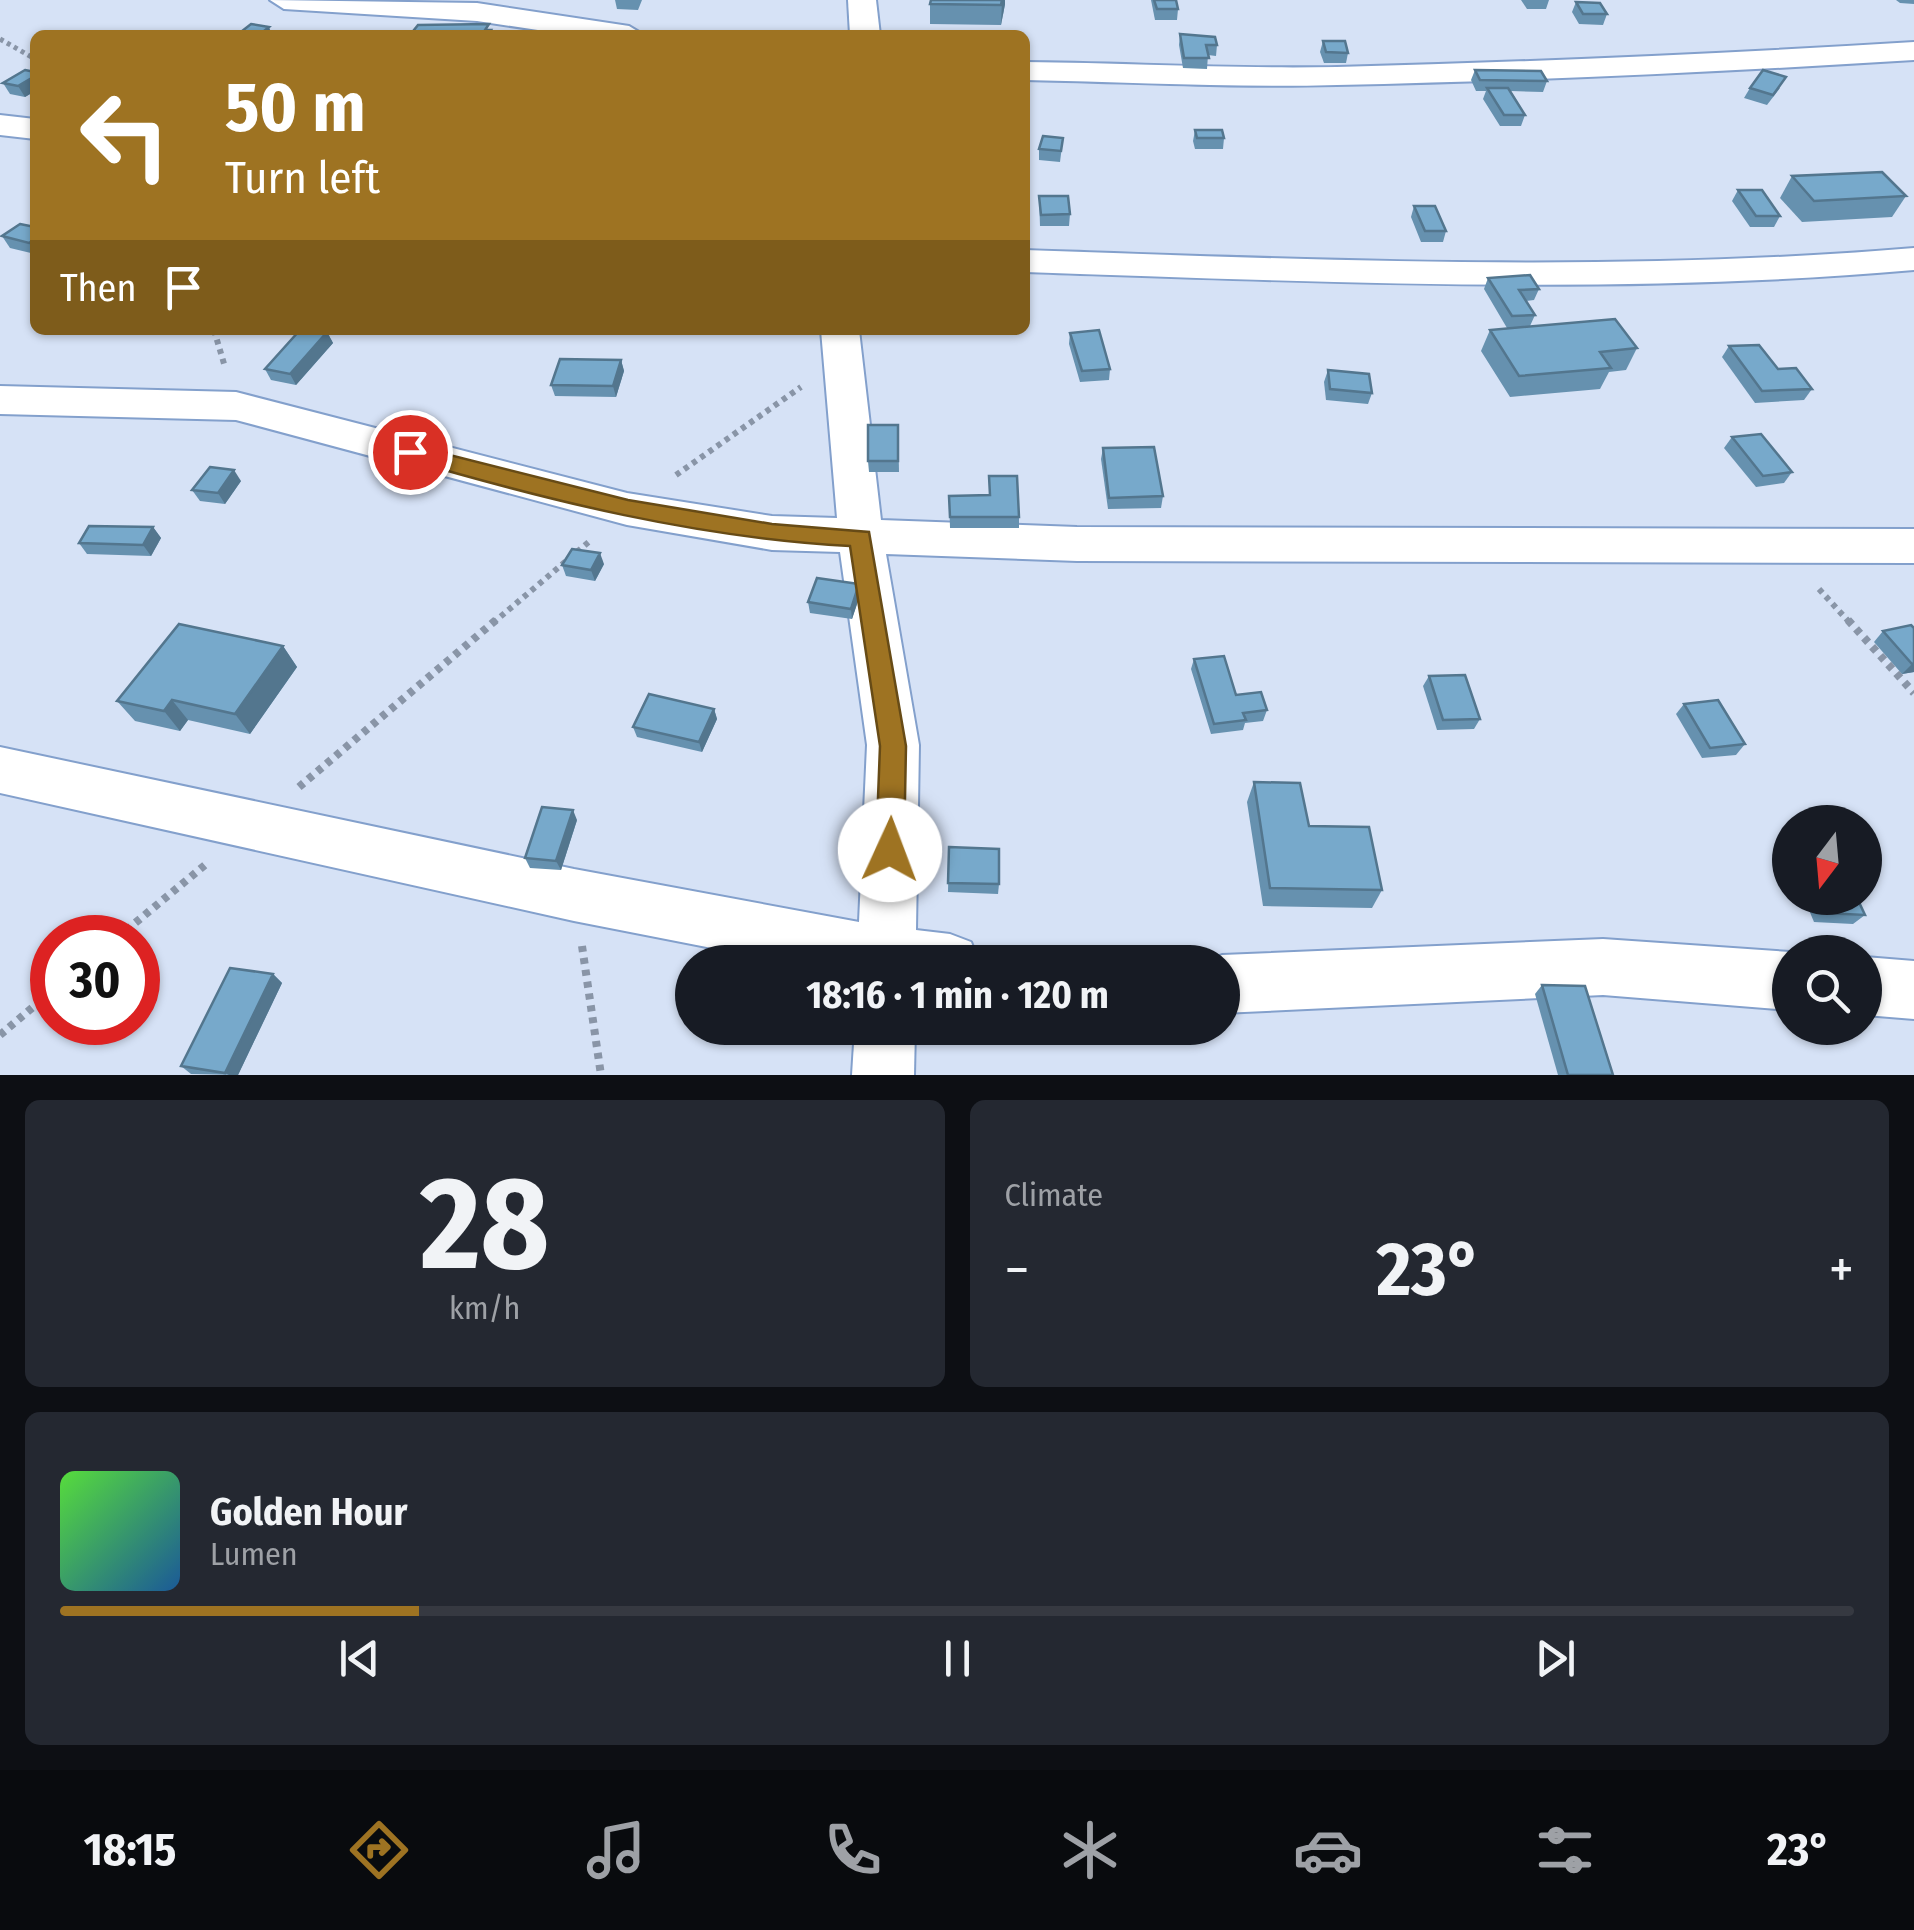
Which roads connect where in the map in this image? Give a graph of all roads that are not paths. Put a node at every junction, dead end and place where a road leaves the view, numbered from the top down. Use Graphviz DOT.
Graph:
graph roads {
  1 [pos="284,0"];
  2 [pos="862,0"];
  3 [pos="596,30"];
  4 [pos="864,30"];
  5 [pos="1914,51"];
  6 [pos="1030,71"];
  7 [pos="0,125"];
  8 [pos="30,128"];
  9 [pos="1914,259"];
  10 [pos="1030,261"];
  11 [pos="841,344"];
  12 [pos="0,400"];
  13 [pos="860,538"];
  14 [pos="1914,546"];
  15 [pos="0,770"];
  16 [pos="819,945"];
  17 [pos="887,945"];
  18 [pos="1772,980"];
  19 [pos="1240,983"];
  20 [pos="1882,987"];
  21 [pos="1914,990"];
  22 [pos="884,1045"];
  23 [pos="883,1075"];
  1 -- 3 [label="street"];
  2 -- 4 [label="street"];
  5 -- 6 [label="street"];
  7 -- 8 [label="street"];
  9 -- 10 [label="street"];
  11 -- 13 [label="street"];
  12 -- 13 [label="street"];
  13 -- 14 [label="street"];
  13 -- 17 [label="street"];
  15 -- 16 [label="street"];
  18 -- 19 [label="street"];
  20 -- 21 [label="street"];
  22 -- 23 [label="street"];
}
